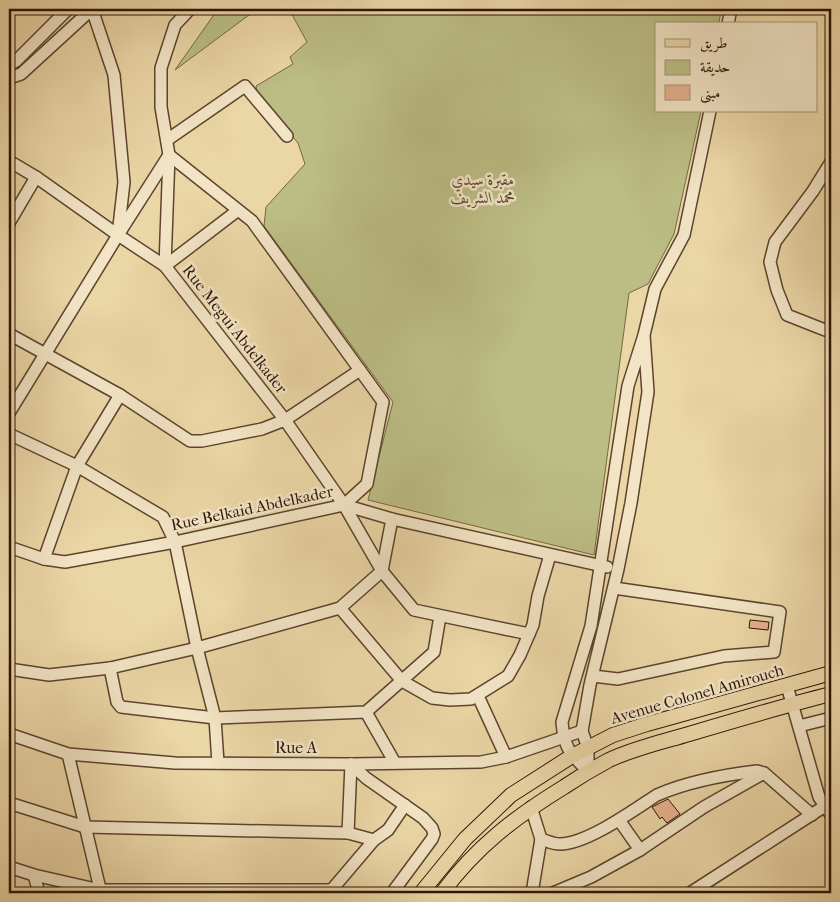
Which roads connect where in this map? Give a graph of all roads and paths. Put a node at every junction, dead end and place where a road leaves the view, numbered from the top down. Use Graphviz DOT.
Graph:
graph roads {
  1 [pos="68,9"];
  2 [pos="92,9"];
  3 [pos="190,9"];
  4 [pos="731,9"];
  5 [pos="728,22"];
  6 [pos="9,65"];
  7 [pos="9,78"];
  8 [pos="710,112"];
  9 [pos="287,136"];
  10 [pos="167,140"];
  11 [pos="169,154"];
  12 [pos="9,161"];
  13 [pos="831,162"];
  14 [pos="36,177"];
  15 [pos="237,211"];
  16 [pos="9,223"];
  17 [pos="118,235"];
  18 [pos="166,266"];
  19 [pos="831,329"];
  20 [pos="9,334"];
  21 [pos="644,335"];
  22 [pos="46,354"];
  23 [pos="360,370"];
  24 [pos="120,395"];
  25 [pos="9,413"];
  26 [pos="284,420"];
  27 [pos="9,434"];
  28 [pos="77,466"];
  29 [pos="344,505"];
  30 [pos="392,519"];
  31 [pos="174,542"];
  32 [pos="9,547"];
  33 [pos="550,556"];
  34 [pos="44,559"];
  35 [pos="601,566"];
  36 [pos="618,569"];
  37 [pos="382,571"];
  38 [pos="614,588"];
  39 [pos="340,608"];
  40 [pos="440,616"];
  41 [pos="529,634"];
  42 [pos="198,648"];
  43 [pos="110,668"];
  44 [pos="9,669"];
  45 [pos="831,673"];
  46 [pos="593,676"];
  47 [pos="402,681"];
  48 [pos="787,686"];
  49 [pos="831,694"];
  50 [pos="478,696"];
  51 [pos="793,704"];
  52 [pos="366,712"];
  53 [pos="215,718"];
  54 [pos="831,718"];
  55 [pos="799,726"];
  56 [pos="582,731"];
  57 [pos="9,734"];
  58 [pos="563,738"];
  59 [pos="588,748"];
  60 [pos="68,754"];
  61 [pos="572,756"];
  62 [pos="506,757"];
  63 [pos="218,763"];
  64 [pos="395,763"];
  65 [pos="351,764"];
  66 [pos="588,771"];
  67 [pos="764,773"];
  68 [pos="9,803"];
  69 [pos="405,805"];
  70 [pos="531,808"];
  71 [pos="828,810"];
  72 [pos="812,815"];
  73 [pos="619,820"];
  74 [pos="85,827"];
  75 [pos="348,833"];
  76 [pos="541,839"];
  77 [pos="374,840"];
  78 [pos="640,850"];
  79 [pos="9,867"];
  80 [pos="34,875"];
  81 [pos="100,892"];
  82 [pos="162,892"];
  83 [pos="330,892"];
  84 [pos="39,893"];
  85 [pos="392,893"];
  86 [pos="421,893"];
  87 [pos="442,893"];
  88 [pos="532,893"];
  89 [pos="553,893"];
  90 [pos="690,893"];
  1 -- 6 [label="street"];
  2 -- 7 [label="street"];
  2 -- 17 [label="street"];
  3 -- 10 [label="street"];
  4 -- 5 [label="street"];
  8 -- 21 [label="street"];
  9 -- 10 [label="street"];
  10 -- 11 [label="street"];
  11 -- 15 [label="street"];
  11 -- 17 [label="street"];
  11 -- 18 [label="street"];
  12 -- 14 [label="street, Rue Megui Abdelkader"];
  13 -- 19 [label="street"];
  14 -- 16 [label="street"];
  14 -- 17 [label="street, Rue Megui Abdelkader"];
  15 -- 18 [label="street"];
  15 -- 23 [label="street"];
  17 -- 18 [label="street, Rue Megui Abdelkader"];
  17 -- 22 [label="street"];
  18 -- 26 [label="street, Rue Megui Abdelkader"];
  20 -- 22 [label="street"];
  21 -- 35 [label="street"];
  21 -- 36 [label="street"];
  22 -- 24 [label="street"];
  22 -- 25 [label="street"];
  23 -- 26 [label="street"];
  23 -- 29 [label="street"];
  24 -- 26 [label="street"];
  24 -- 28 [label="street"];
  26 -- 29 [label="street, Rue Megui Abdelkader"];
  27 -- 28 [label="street"];
  28 -- 31 [label="street"];
  28 -- 34 [label="street"];
  29 -- 30 [label="street, Rue Belkaid Abdelkader"];
  29 -- 31 [label="street, Rue Belkaid Abdelkader"];
  29 -- 37 [label="street, Rue Megui Abdelkader"];
  30 -- 33 [label="street, Rue Belkaid Abdelkader"];
  30 -- 37 [label="street"];
  31 -- 34 [label="street, Rue Belkaid Abdelkader"];
  31 -- 42 [label="street"];
  32 -- 34 [label="street, Rue Belkaid Abdelkader"];
  33 -- 35 [label="street, Rue Belkaid Abdelkader"];
  33 -- 41 [label="street"];
  35 -- 36 [label="street, Rue Belkaid Abdelkader"];
  35 -- 58 [label="street"];
  36 -- 38 [label="street"];
  37 -- 39 [label="street"];
  37 -- 40 [label="street, Rue Megui Abdelkader"];
  38 -- 46 [label="street"];
  38 -- 46 [label="street"];
  39 -- 42 [label="street"];
  39 -- 47 [label="street"];
  40 -- 41 [label="street, Rue Megui Abdelkader"];
  40 -- 47 [label="street"];
  41 -- 50 [label="street"];
  42 -- 43 [label="street"];
  42 -- 53 [label="street"];
  43 -- 44 [label="street"];
  43 -- 53 [label="street"];
  45 -- 48 [label="main road, Avenue Colonel Amirouch"];
  46 -- 56 [label="street"];
  47 -- 50 [label="street"];
  47 -- 52 [label="street"];
  48 -- 51 [label="street"];
  48 -- 59 [label="main road, Avenue Colonel Amirouch"];
  49 -- 51 [label="main road"];
  50 -- 62 [label="street"];
  51 -- 55 [label="street"];
  51 -- 66 [label="main road"];
  52 -- 53 [label="street"];
  52 -- 64 [label="street"];
  53 -- 63 [label="street"];
  54 -- 55 [label="street"];
  55 -- 71 [label="street"];
  56 -- 58 [label="street, Rue A"];
  56 -- 59 [label="street"];
  57 -- 60 [label="street, Rue A"];
  58 -- 61 [label="street"];
  58 -- 62 [label="street, Rue A"];
  59 -- 61 [label="main road, Avenue Colonel Amirouch"];
  59 -- 66 [label="street"];
  60 -- 63 [label="street, Rue A"];
  60 -- 74 [label="street"];
  61 -- 66 [label="street"];
  61 -- 86 [label="main road, Avenue Colonel Amirouch"];
  62 -- 64 [label="street, Rue A"];
  63 -- 65 [label="street, Rue A"];
  64 -- 65 [label="street, Rue A"];
  65 -- 69 [label="street"];
  65 -- 75 [label="street"];
  66 -- 70 [label="main road"];
  67 -- 72 [label="street"];
  67 -- 73 [label="street"];
  67 -- 78 [label="street"];
  68 -- 74 [label="street"];
  69 -- 77 [label="street"];
  69 -- 85 [label="street"];
  70 -- 76 [label="street"];
  70 -- 87 [label="main road"];
  71 -- 72 [label="street"];
  72 -- 90 [label="street"];
  73 -- 76 [label="street"];
  73 -- 78 [label="street"];
  74 -- 75 [label="street"];
  74 -- 81 [label="street"];
  75 -- 77 [label="street"];
  76 -- 88 [label="street"];
  77 -- 83 [label="street"];
  78 -- 89 [label="street"];
  79 -- 80 [label="street"];
  80 -- 81 [label="street"];
  80 -- 84 [label="street"];
  81 -- 82 [label="street"];
  82 -- 83 [label="street"];
}
